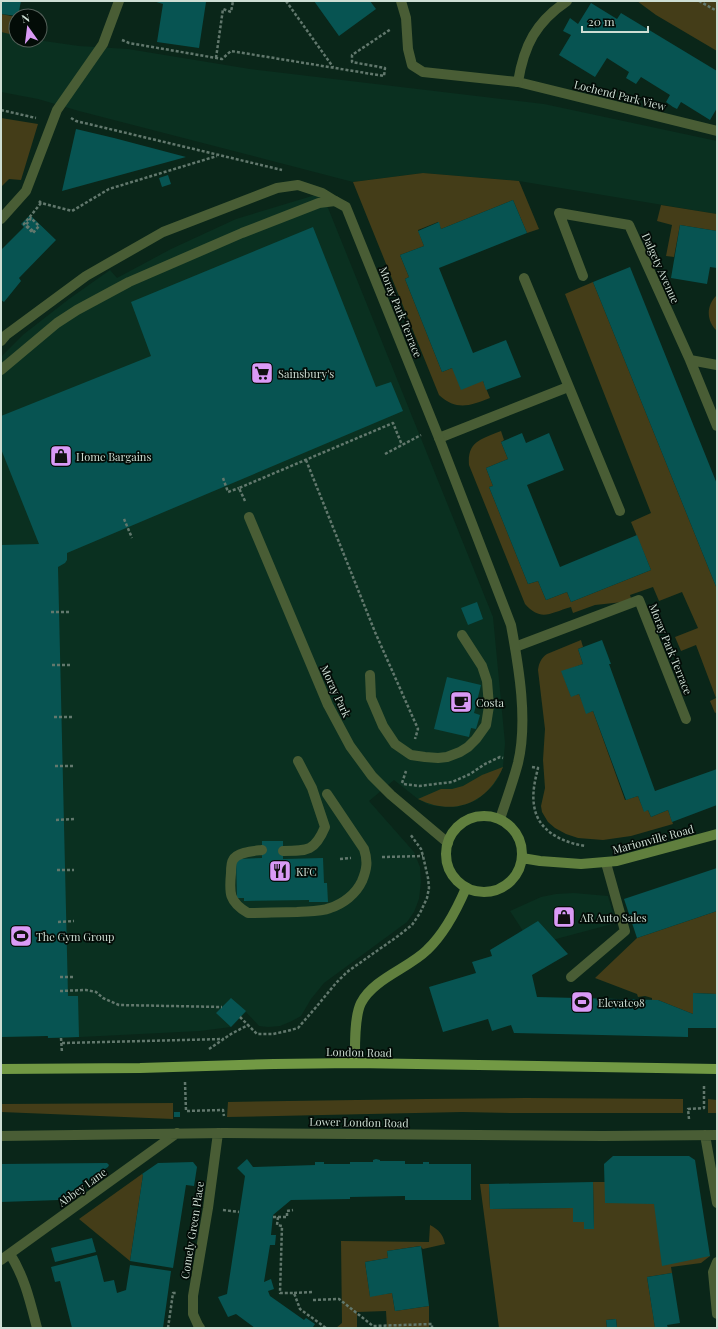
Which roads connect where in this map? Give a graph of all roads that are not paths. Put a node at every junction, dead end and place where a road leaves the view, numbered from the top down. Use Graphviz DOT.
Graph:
graph roads {
  1 [pos="119,1"];
  2 [pos="401,1"];
  3 [pos="567,1"];
  4 [pos="518,82"];
  5 [pos="717,131"];
  6 [pos="335,201"];
  7 [pos="1,219"];
  8 [pos="583,276"];
  9 [pos="524,278"];
  10 [pos="1,341"];
  11 [pos="690,360"];
  12 [pos="717,365"];
  13 [pos="1,370"];
  14 [pos="568,387"];
  15 [pos="717,426"];
  16 [pos="439,438"];
  17 [pos="620,511"];
  18 [pos="249,517"];
  19 [pos="462,635"];
  20 [pos="515,647"];
  21 [pos="370,675"];
  22 [pos="686,718"];
  23 [pos="298,761"];
  24 [pos="327,794"];
  25 [pos="500,819"];
  26 [pos="717,834"];
  27 [pos="448,843"];
  28 [pos="262,850"];
  29 [pos="283,850"];
  30 [pos="522,858"];
  31 [pos="606,863"];
  32 [pos="466,888"];
  33 [pos="572,977"];
  34 [pos="355,1063"];
  35 [pos="1,1069"];
  36 [pos="717,1069"];
  37 [pos="177,1133"];
  38 [pos="221,1133"];
  39 [pos="705,1135"];
  40 [pos="717,1135"];
  41 [pos="1,1136"];
  42 [pos="717,1203"];
  43 [pos="10,1254"];
  44 [pos="1,1260"];
  45 [pos="717,1262"];
  46 [pos="717,1314"];
  47 [pos="37,1328"];
  48 [pos="200,1328"];
  1 -- 7 [label="street"];
  2 -- 4 [label="street, Lochend Park View"];
  3 -- 4 [label="street"];
  4 -- 5 [label="street, Lochend Park View"];
  6 -- 10 [label="street, Moray Park Terrace"];
  6 -- 13 [label="street"];
  6 -- 16 [label="street, Moray Park Terrace"];
  8 -- 11 [label="street, Dalgety Avenue"];
  9 -- 14 [label="street"];
  11 -- 12 [label="street"];
  11 -- 15 [label="street, Dalgety Avenue"];
  14 -- 16 [label="street"];
  14 -- 17 [label="street"];
  16 -- 20 [label="street, Moray Park Terrace"];
  18 -- 27 [label="street, Moray Park"];
  19 -- 21 [label="street"];
  20 -- 22 [label="street, Moray Park Terrace"];
  20 -- 25 [label="street, Moray Park Terrace"];
  23 -- 29 [label="street"];
  24 -- 28 [label="street"];
  25 -- 27 [label="street"];
  25 -- 30 [label="street"];
  26 -- 31 [label="street, Marionville Road"];
  27 -- 32 [label="street"];
  30 -- 31 [label="street, Marionville Road"];
  30 -- 32 [label="street"];
  31 -- 33 [label="street"];
  32 -- 34 [label="street"];
  34 -- 35 [label="main road, London Road"];
  34 -- 36 [label="main road, London Road"];
  37 -- 38 [label="street, Lower London Road"];
  37 -- 41 [label="street, Lower London Road"];
  37 -- 43 [label="street, Abbey Lane"];
  38 -- 39 [label="street, Lower London Road"];
  38 -- 48 [label="street, Comely Green Place"];
  39 -- 40 [label="street, Lower London Road"];
  39 -- 42 [label="street"];
  43 -- 44 [label="street, Abbey Lane"];
  43 -- 47 [label="street"];
  45 -- 46 [label="street"];
}
